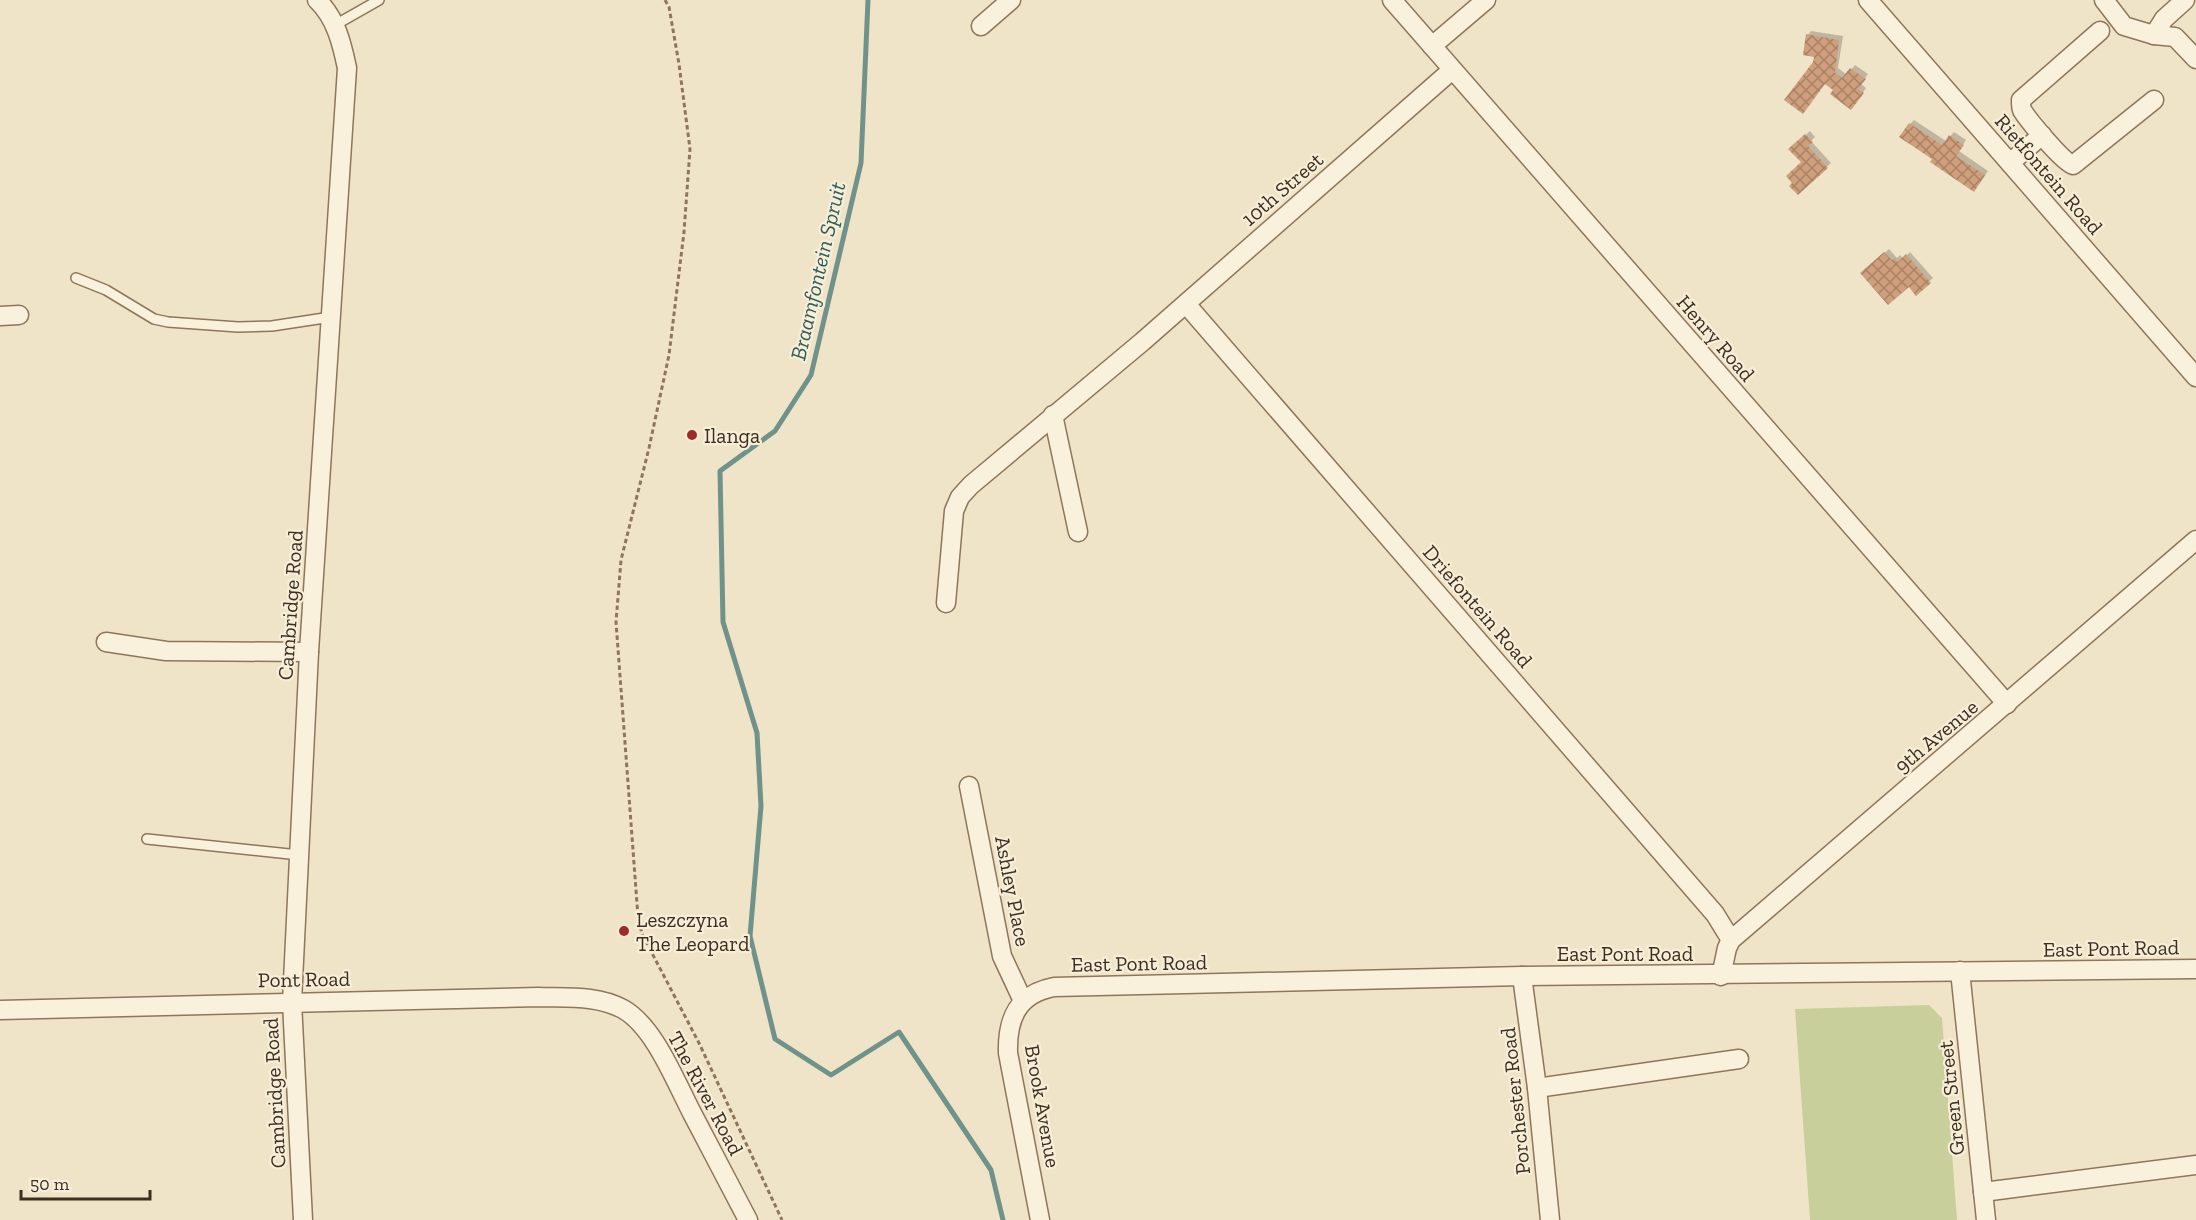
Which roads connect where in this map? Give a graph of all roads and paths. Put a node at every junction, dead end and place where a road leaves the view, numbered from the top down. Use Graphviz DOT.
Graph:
graph roads {
  1 [pos="317,0"];
  2 [pos="379,0"];
  3 [pos="665,0"];
  4 [pos="1011,0"];
  5 [pos="1392,0"];
  6 [pos="1486,0"];
  7 [pos="1868,0"];
  8 [pos="2104,0"];
  9 [pos="2185,0"];
  10 [pos="335,25"];
  11 [pos="981,26"];
  12 [pos="2100,31"];
  13 [pos="2154,35"];
  14 [pos="1432,46"];
  15 [pos="2196,58"];
  16 [pos="1452,70"];
  17 [pos="2154,100"];
  18 [pos="2042,135"];
  19 [pos="2010,163"];
  20 [pos="76,278"];
  21 [pos="1186,303"];
  22 [pos="19,315"];
  23 [pos="0,316"];
  24 [pos="331,316"];
  25 [pos="2196,377"];
  26 [pos="1053,416"];
  27 [pos="1078,532"];
  28 [pos="2196,540"];
  29 [pos="946,603"];
  30 [pos="106,642"];
  31 [pos="309,652"];
  32 [pos="2007,704"];
  33 [pos="969,786"];
  34 [pos="147,839"];
  35 [pos="299,855"];
  36 [pos="1731,940"];
  37 [pos="2196,969"];
  38 [pos="1960,971"];
  39 [pos="1522,976"];
  40 [pos="1721,976"];
  41 [pos="1023,1001"];
  42 [pos="292,1002"];
  43 [pos="608,1002"];
  44 [pos="0,1010"];
  45 [pos="1739,1059"];
  46 [pos="1537,1088"];
  47 [pos="2196,1165"];
  48 [pos="1983,1192"];
  49 [pos="303,1220"];
  50 [pos="748,1220"];
  51 [pos="782,1220"];
  52 [pos="1040,1220"];
  53 [pos="1550,1220"];
  54 [pos="1986,1220"];
  1 -- 10 [label="street, Cambridge Road"];
  2 -- 10 [label="lane"];
  3 -- 51 [label="path"];
  4 -- 11 [label="street"];
  5 -- 14 [label="street, Henry Road"];
  6 -- 14 [label="street"];
  7 -- 19 [label="street, Rietfontein Road"];
  8 -- 13 [label="street"];
  9 -- 13 [label="street"];
  10 -- 24 [label="street, Cambridge Road"];
  12 -- 18 [label="street"];
  13 -- 15 [label="street"];
  14 -- 16 [label="street, Henry Road"];
  16 -- 21 [label="street, 10th Street"];
  16 -- 32 [label="street, Henry Road"];
  17 -- 18 [label="street"];
  18 -- 19 [label="street"];
  19 -- 25 [label="street, Rietfontein Road"];
  20 -- 24 [label="lane"];
  21 -- 26 [label="street, 10th Street"];
  21 -- 36 [label="street, Driefontein Road"];
  22 -- 23 [label="street"];
  24 -- 31 [label="street, Cambridge Road"];
  26 -- 27 [label="street"];
  26 -- 29 [label="street, 10th Street"];
  28 -- 32 [label="street, 9th Avenue"];
  30 -- 31 [label="street"];
  31 -- 35 [label="street, Cambridge Road"];
  32 -- 36 [label="street, 9th Avenue"];
  33 -- 41 [label="street, Ashley Place"];
  34 -- 35 [label="lane"];
  35 -- 42 [label="street, Cambridge Road"];
  36 -- 40 [label="street"];
  37 -- 38 [label="street, East Pont Road"];
  38 -- 40 [label="street, East Pont Road"];
  38 -- 48 [label="street, Green Street"];
  39 -- 40 [label="street, East Pont Road"];
  39 -- 41 [label="street, East Pont Road"];
  39 -- 46 [label="street, Porchester Road"];
  41 -- 52 [label="street, Brook Avenue"];
  42 -- 43 [label="street, Pont Road"];
  42 -- 44 [label="street, Pont Road"];
  42 -- 49 [label="street, Cambridge Road"];
  43 -- 50 [label="street, The River Road"];
  45 -- 46 [label="street"];
  46 -- 53 [label="street, Porchester Road"];
  47 -- 48 [label="street"];
  48 -- 54 [label="street, Green Street"];
}
